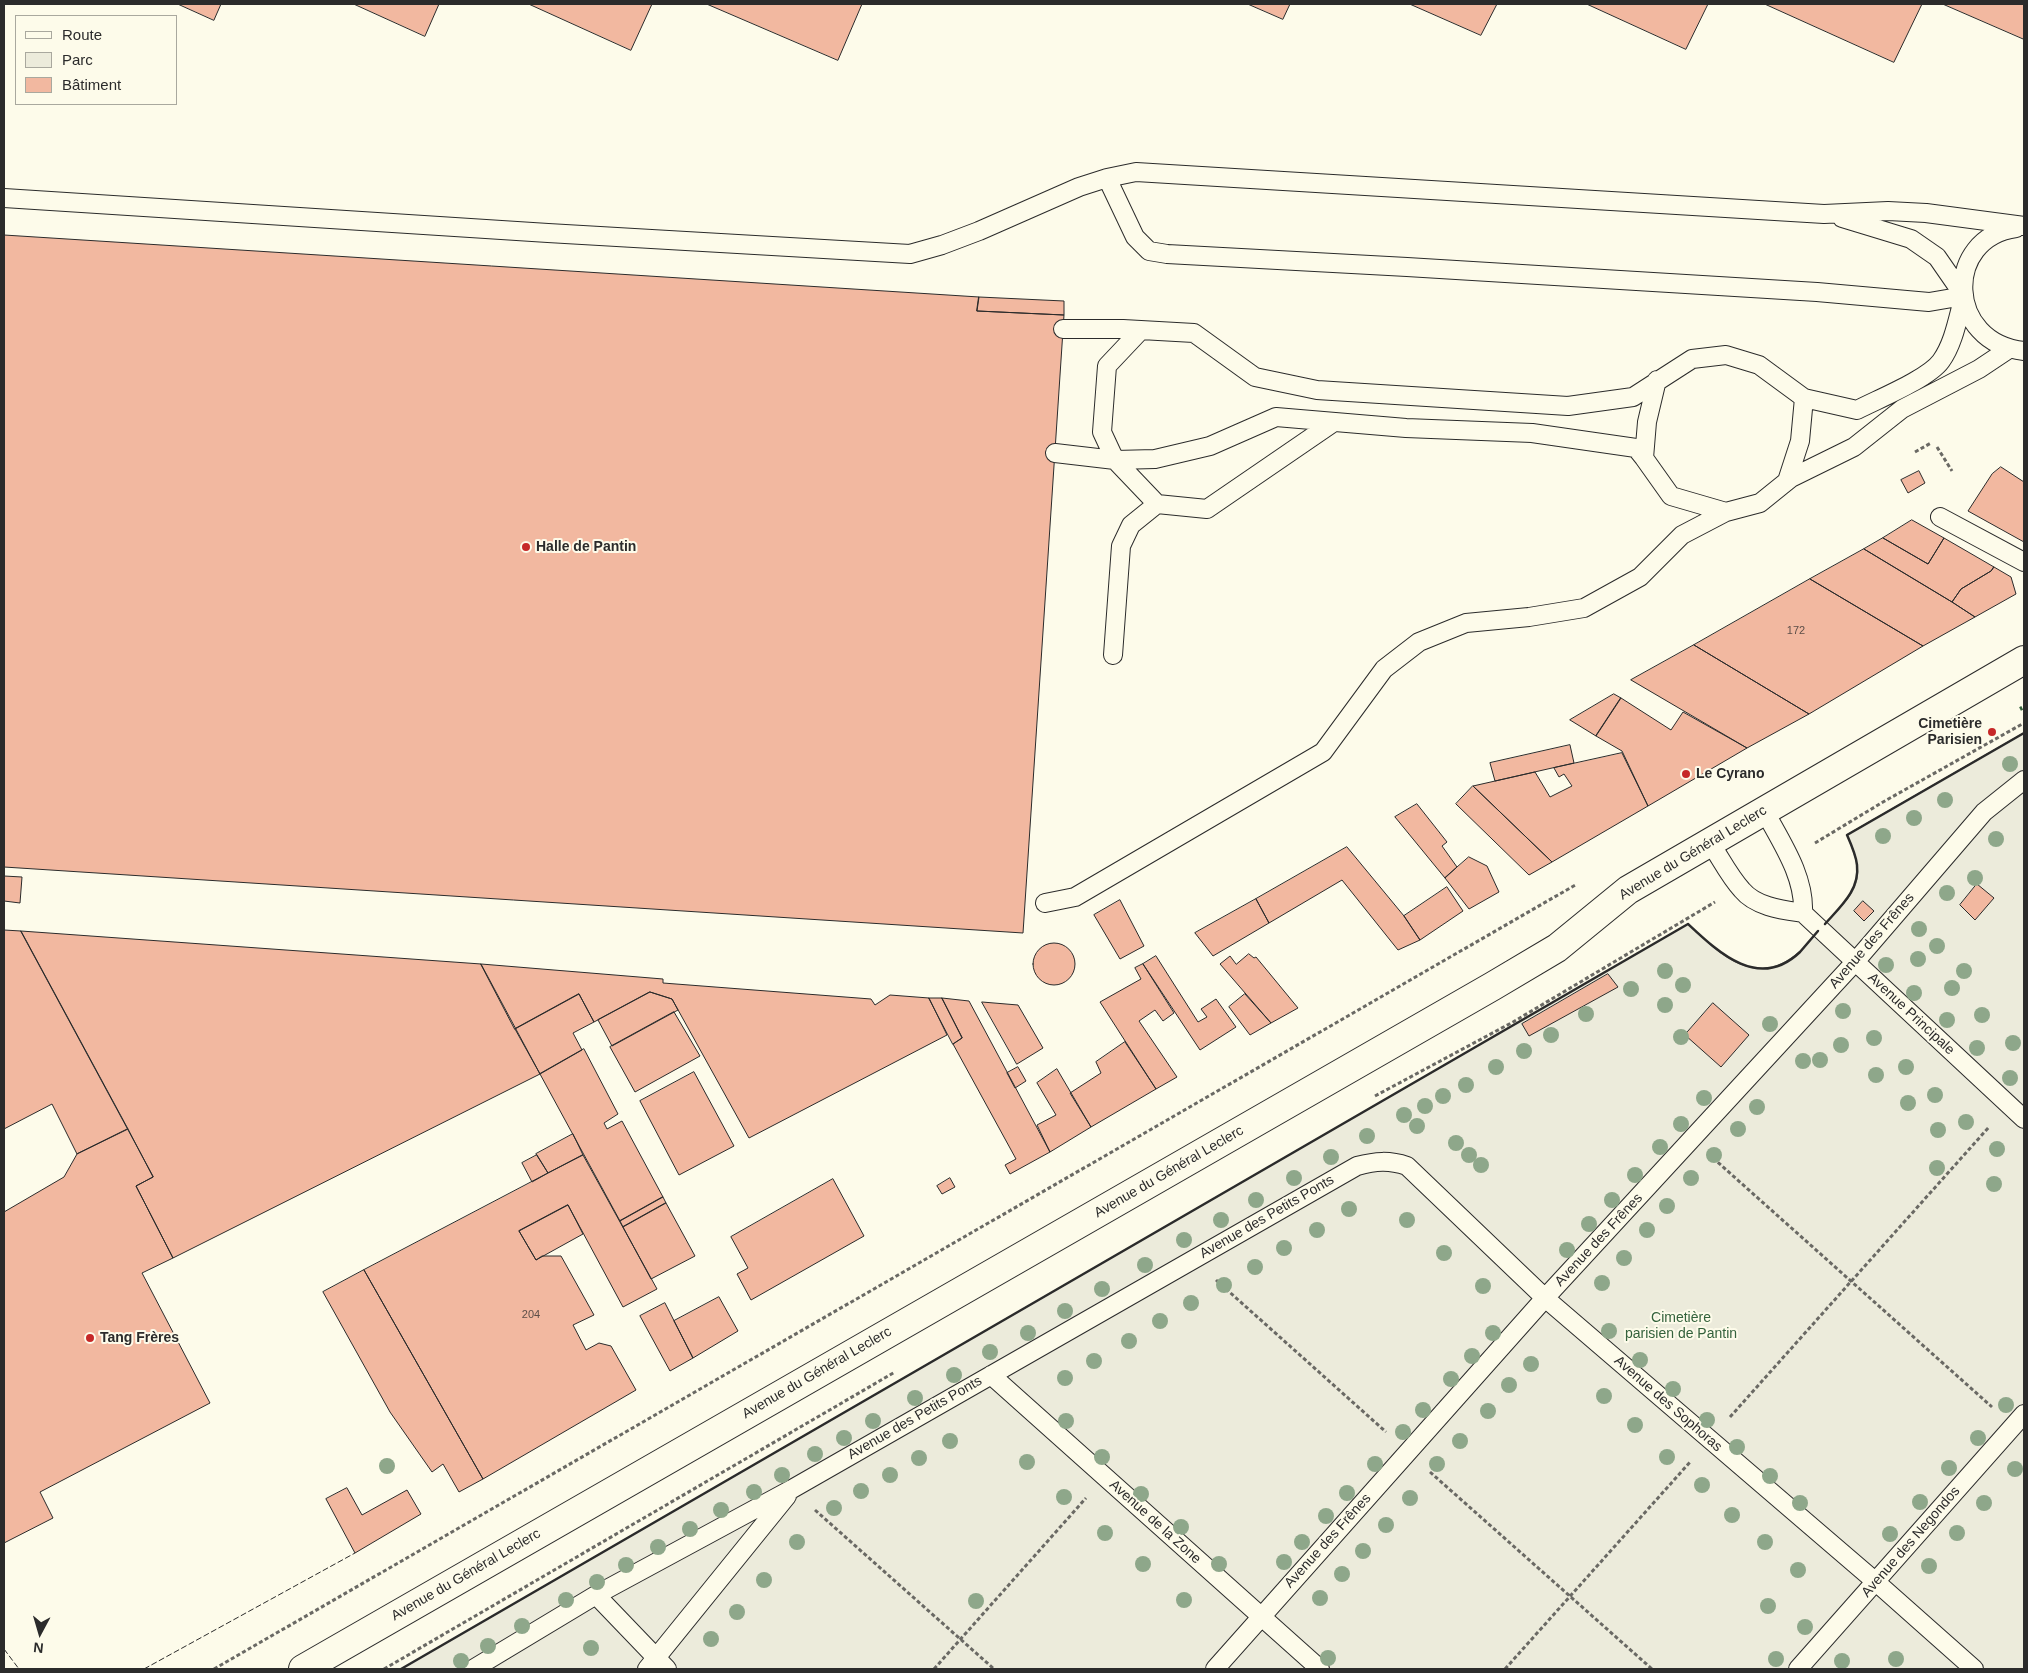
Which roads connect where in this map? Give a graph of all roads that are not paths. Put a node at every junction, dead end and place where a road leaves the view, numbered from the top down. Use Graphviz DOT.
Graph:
graph roads {
  1 [pos="1107,178"];
  2 [pos="4,198"];
  3 [pos="1824,214"];
  4 [pos="2024,226"];
  5 [pos="1964,296"];
  6 [pos="1063,330"];
  7 [pos="1141,330"];
  8 [pos="2017,350"];
  9 [pos="1657,380"];
  10 [pos="1804,398"];
  11 [pos="1334,422"];
  12 [pos="1055,453"];
  13 [pos="1644,458"];
  14 [pos="1115,460"];
  15 [pos="1787,480"];
  16 [pos="1157,504"];
  17 [pos="1726,512"];
  18 [pos="1940,517"];
  19 [pos="2024,562"];
  20 [pos="1113,655"];
  21 [pos="2024,660"];
  22 [pos="2024,780"];
  23 [pos="1764,810"];
  24 [pos="1709,841"];
  25 [pos="1045,903"];
  26 [pos="1803,913"];
  27 [pos="1855,962"];
  28 [pos="2024,1119"];
  29 [pos="1357,1166"];
  30 [pos="1546,1298"];
  31 [pos="991,1375"];
  32 [pos="2019,1420"];
  33 [pos="792,1489"];
  34 [pos="1876,1582"];
  35 [pos="596,1596"];
  36 [pos="1260,1618"];
  37 [pos="657,1666"];
  38 [pos="303,1669"];
  39 [pos="473,1669"];
  40 [pos="1215,1669"];
  41 [pos="1320,1669"];
  42 [pos="1798,1669"];
  43 [pos="1974,1669"];
  1 -- 2 [label="lane"];
  1 -- 3 [label="lane"];
  1 -- 5 [label="lane"];
  3 -- 4 [label="lane"];
  3 -- 5 [label="lane"];
  4 -- 5 [label="lane"];
  5 -- 8 [label="lane"];
  5 -- 10 [label="lane"];
  6 -- 7 [label="lane"];
  7 -- 9 [label="lane"];
  7 -- 14 [label="lane"];
  8 -- 15 [label="lane"];
  9 -- 10 [label="lane"];
  9 -- 13 [label="lane"];
  10 -- 15 [label="lane"];
  11 -- 13 [label="lane"];
  11 -- 14 [label="lane"];
  11 -- 16 [label="lane"];
  12 -- 14 [label="lane"];
  13 -- 17 [label="lane"];
  14 -- 16 [label="lane"];
  15 -- 17 [label="lane"];
  16 -- 20 [label="lane"];
  17 -- 25 [label="lane"];
  18 -- 19 [label="lane"];
  21 -- 23 [label="main road, Avenue du Général Leclerc"];
  22 -- 27 [label="lane, Avenue des Frênes"];
  23 -- 24 [label="main road, Avenue du Général Leclerc"];
  23 -- 26 [label="lane"];
  24 -- 26 [label="lane"];
  24 -- 38 [label="main road, Avenue du Général Leclerc"];
  26 -- 27 [label="lane, Avenue Principale"];
  27 -- 28 [label="lane, Avenue Principale"];
  27 -- 30 [label="lane, Avenue des Frênes"];
  29 -- 30 [label="lane, Avenue des Sophoras"];
  29 -- 31 [label="lane, Avenue des Petits Ponts"];
  30 -- 34 [label="lane, Avenue des Sophoras"];
  30 -- 36 [label="lane, Avenue des Frênes"];
  31 -- 33 [label="lane, Avenue des Petits Ponts"];
  31 -- 36 [label="lane, Avenue de la Zone"];
  32 -- 34 [label="lane, Avenue des Negondos"];
  33 -- 35 [label="lane, Avenue des Petits Ponts"];
  33 -- 37 [label="lane"];
  34 -- 42 [label="lane, Avenue des Negondos"];
  34 -- 43 [label="lane, Avenue des Sophoras"];
  35 -- 37 [label="lane"];
  35 -- 39 [label="lane, Avenue des Petits Ponts"];
  36 -- 40 [label="lane, Avenue des Frênes"];
  36 -- 41 [label="lane, Avenue de la Zone"];
}
